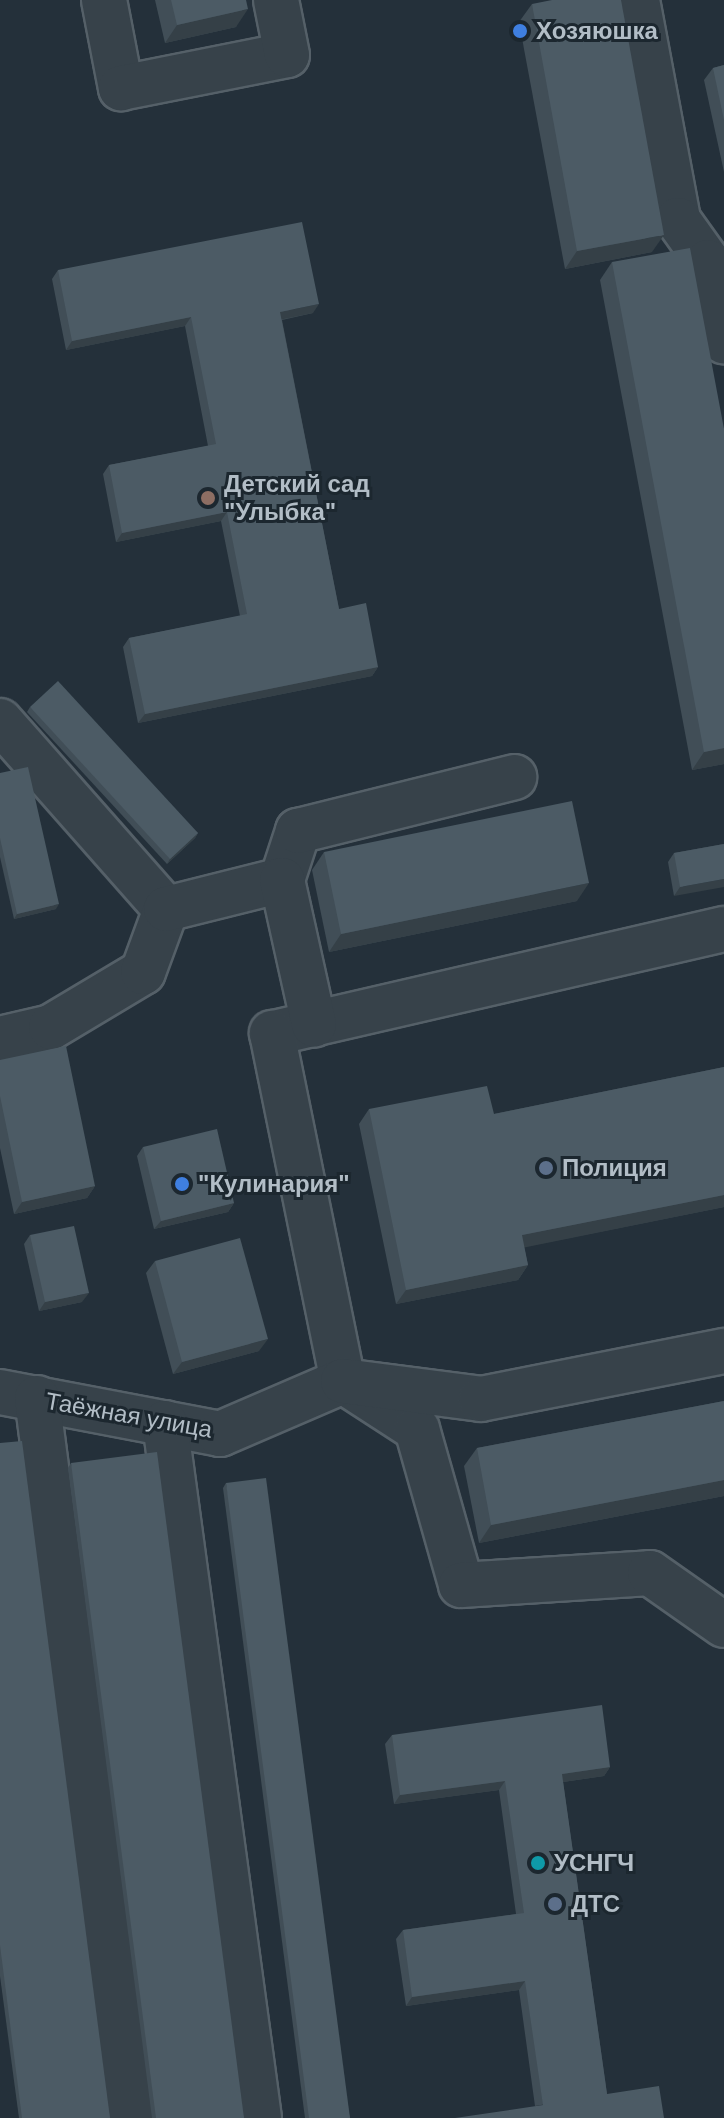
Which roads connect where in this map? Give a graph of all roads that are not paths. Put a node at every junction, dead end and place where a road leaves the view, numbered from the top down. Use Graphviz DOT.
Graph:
graph roads {
  1 [pos="104,0"];
  2 [pos="276,0"];
  3 [pos="637,0"];
  4 [pos="724,341"];
  5 [pos="0,721"];
  6 [pos="514,777"];
  7 [pos="282,880"];
  8 [pos="166,909"];
  9 [pos="724,929"];
  10 [pos="314,1024"];
  11 [pos="0,1039"];
  12 [pos="724,1351"];
  13 [pos="343,1381"];
  14 [pos="19,1395"];
  15 [pos="165,1423"];
  16 [pos="724,1625"];
  17 [pos="131,2118"];
  18 [pos="259,2118"];
  1 -- 2 [label="street"];
  3 -- 4 [label="street"];
  5 -- 8 [label="street"];
  6 -- 7 [label="street"];
  7 -- 8 [label="street"];
  7 -- 10 [label="street"];
  8 -- 11 [label="street"];
  9 -- 10 [label="street"];
  10 -- 13 [label="street"];
  12 -- 13 [label="street"];
  13 -- 15 [label="street, Таёжная улица"];
  13 -- 16 [label="street"];
  14 -- 15 [label="street, Таёжная улица"];
  14 -- 17 [label="street"];
  15 -- 18 [label="street"];
}
